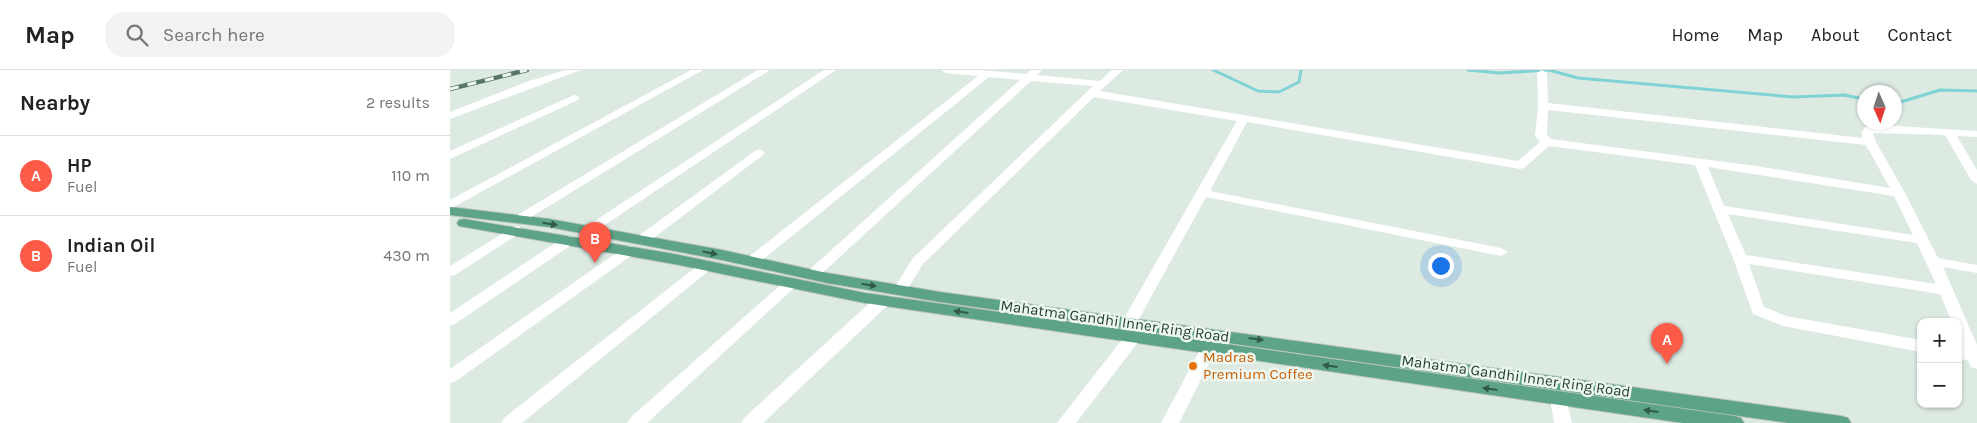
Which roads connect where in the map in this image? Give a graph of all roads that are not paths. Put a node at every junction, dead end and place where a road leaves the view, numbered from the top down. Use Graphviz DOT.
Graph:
graph roads {
  1 [pos="576,70"];
  2 [pos="698,70"];
  3 [pos="765,70"];
  4 [pos="831,70"];
  5 [pos="946,70"];
  6 [pos="1118,70"];
  7 [pos="971,71"];
  8 [pos="986,74"];
  9 [pos="1033,74"];
  10 [pos="1542,74"];
  11 [pos="1101,84"];
  12 [pos="1092,94"];
  13 [pos="574,98"];
  14 [pos="1543,106"];
  15 [pos="450,116"];
  16 [pos="1244,118"];
  17 [pos="1949,133"];
  18 [pos="1977,134"];
  19 [pos="1547,142"];
  20 [pos="1870,142"];
  21 [pos="759,152"];
  22 [pos="450,155"];
  23 [pos="1700,163"];
  24 [pos="1977,180"];
  25 [pos="1203,193"];
  26 [pos="1899,193"];
  27 [pos="450,205"];
  28 [pos="1720,209"];
  29 [pos="450,211"];
  30 [pos="450,221"];
  31 [pos="517,225"];
  32 [pos="588,230"];
  33 [pos="570,240"];
  34 [pos="1922,240"];
  35 [pos="636,245"];
  36 [pos="1501,252"];
  37 [pos="1740,258"];
  38 [pos="1933,261"];
  39 [pos="751,262"];
  40 [pos="706,266"];
  41 [pos="1977,269"];
  42 [pos="450,272"];
  43 [pos="812,275"];
  44 [pos="790,284"];
  45 [pos="900,290"];
  46 [pos="1945,290"];
  47 [pos="882,301"];
  48 [pos="450,320"];
  49 [pos="1131,329"];
  50 [pos="1917,345"];
  51 [pos="1209,348"];
  52 [pos="1970,357"];
  53 [pos="450,377"];
  54 [pos="1559,398"];
  55 [pos="510,423"];
  56 [pos="636,423"];
  57 [pos="751,423"];
  58 [pos="1066,423"];
  59 [pos="1170,423"];
  60 [pos="1563,423"];
  61 [pos="1734,423"];
  62 [pos="1841,423"];
  1 -- 15 [label="street"];
  2 -- 27 [label="street"];
  3 -- 31 [label="street"];
  4 -- 32 [label="street"];
  5 -- 7 [label="street"];
  6 -- 11 [label="street"];
  7 -- 8 [label="street"];
  8 -- 9 [label="street"];
  8 -- 39 [label="street"];
  9 -- 11 [label="street"];
  9 -- 43 [label="street"];
  10 -- 14 [label="street"];
  11 -- 12 [label="street"];
  12 -- 16 [label="street"];
  12 -- 45 [label="street"];
  13 -- 22 [label="street"];
  14 -- 19 [label="street"];
  14 -- 20 [label="street"];
  16 -- 19 [label="street"];
  16 -- 25 [label="street"];
  17 -- 18 [label="street"];
  17 -- 20 [label="street"];
  17 -- 24 [label="street"];
  19 -- 23 [label="street"];
  20 -- 26 [label="street"];
  21 -- 35 [label="street"];
  23 -- 26 [label="street"];
  23 -- 28 [label="street"];
  25 -- 36 [label="street"];
  25 -- 49 [label="street"];
  26 -- 34 [label="street"];
  28 -- 34 [label="street"];
  28 -- 37 [label="street"];
  29 -- 31 [label="main road, Mahatma Gandhi Inner Ring Road"];
  30 -- 31 [label="main road, Mahatma Gandhi Inner Ring Road"];
  31 -- 32 [label="main road, Mahatma Gandhi Inner Ring Road, one-way"];
  31 -- 33 [label="main road, Mahatma Gandhi Inner Ring Road"];
  31 -- 42 [label="street"];
  32 -- 35 [label="main road, Mahatma Gandhi Inner Ring Road"];
  33 -- 35 [label="main road, Mahatma Gandhi Inner Ring Road"];
  33 -- 48 [label="street"];
  34 -- 38 [label="street"];
  35 -- 39 [label="main road, Mahatma Gandhi Inner Ring Road, one-way"];
  35 -- 40 [label="main road, Mahatma Gandhi Inner Ring Road"];
  35 -- 53 [label="street"];
  37 -- 46 [label="street"];
  37 -- 50 [label="street"];
  38 -- 41 [label="street"];
  38 -- 46 [label="street"];
  39 -- 43 [label="main road, Mahatma Gandhi Inner Ring Road"];
  40 -- 44 [label="main road, Mahatma Gandhi Inner Ring Road"];
  40 -- 55 [label="street"];
  43 -- 45 [label="main road, Mahatma Gandhi Inner Ring Road, one-way"];
  44 -- 47 [label="main road, Mahatma Gandhi Inner Ring Road"];
  44 -- 56 [label="street"];
  45 -- 49 [label="main road, Mahatma Gandhi Inner Ring Road"];
  46 -- 52 [label="street"];
  49 -- 47 [label="main road, Mahatma Gandhi Inner Ring Road, one-way"];
  47 -- 57 [label="street"];
  49 -- 51 [label="main road, Mahatma Gandhi Inner Ring Road"];
  49 -- 58 [label="street"];
  49 -- 62 [label="main road, Mahatma Gandhi Inner Ring Road, one-way"];
  54 -- 51 [label="main road, Mahatma Gandhi Inner Ring Road, one-way"];
  51 -- 59 [label="street"];
  54 -- 60 [label="street"];
  61 -- 54 [label="main road, Mahatma Gandhi Inner Ring Road, one-way"];
}
